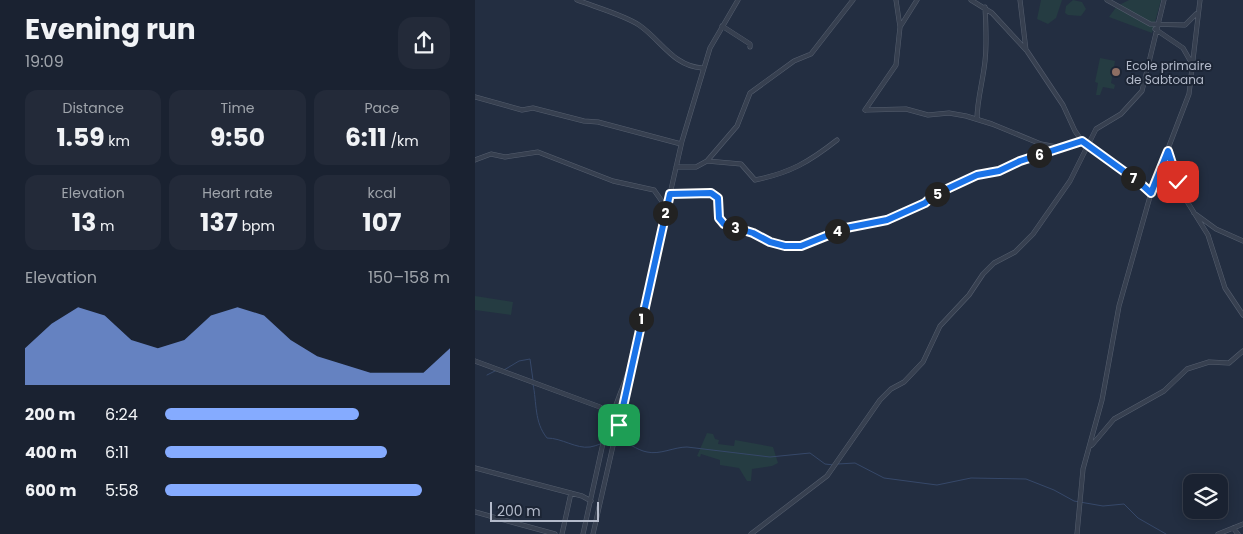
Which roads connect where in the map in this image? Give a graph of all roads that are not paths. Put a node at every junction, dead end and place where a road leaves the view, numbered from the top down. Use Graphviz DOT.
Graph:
graph roads {
  1 [pos="577,0"];
  2 [pos="738,0"];
  3 [pos="853,0"];
  4 [pos="896,0"];
  5 [pos="917,0"];
  6 [pos="971,0"];
  7 [pos="1020,0"];
  8 [pos="1107,0"];
  9 [pos="1164,0"];
  10 [pos="1200,0"];
  11 [pos="985,7"];
  12 [pos="1197,12"];
  13 [pos="722,26"];
  14 [pos="899,27"];
  15 [pos="1158,28"];
  16 [pos="750,47"];
  17 [pos="1027,51"];
  18 [pos="1192,66"];
  19 [pos="702,68"];
  20 [pos="475,97"];
  21 [pos="977,119"];
  22 [pos="837,140"];
  23 [pos="1082,141"];
  24 [pos="681,144"];
  25 [pos="1088,147"];
  26 [pos="1062,148"];
  27 [pos="1168,151"];
  28 [pos="475,160"];
  29 [pos="707,161"];
  30 [pos="676,167"];
  31 [pos="1151,193"];
  32 [pos="670,194"];
  33 [pos="666,207"];
  34 [pos="1192,212"];
  35 [pos="1243,241"];
  36 [pos="1243,315"];
  37 [pos="1243,351"];
  38 [pos="475,361"];
  39 [pos="631,364"];
  40 [pos="612,416"];
  41 [pos="619,425"];
  42 [pos="1090,446"];
  43 [pos="475,468"];
  44 [pos="571,493"];
  45 [pos="591,501"];
  46 [pos="475,512"];
  47 [pos="1243,524"];
  48 [pos="1233,528"];
  49 [pos="555,534"];
  50 [pos="562,534"];
  51 [pos="583,534"];
  52 [pos="593,534"];
  53 [pos="751,534"];
  54 [pos="1077,534"];
  55 [pos="1218,534"];
  56 [pos="1238,534"];
  1 -- 19 [label="street"];
  2 -- 13 [label="street"];
  3 -- 29 [label="street"];
  4 -- 14 [label="street"];
  5 -- 14 [label="street"];
  6 -- 11 [label="street"];
  7 -- 17 [label="street"];
  8 -- 15 [label="street"];
  9 -- 15 [label="street"];
  10 -- 12 [label="street"];
  11 -- 17 [label="street"];
  11 -- 21 [label="street"];
  12 -- 15 [label="street"];
  12 -- 18 [label="street"];
  13 -- 16 [label="street"];
  13 -- 19 [label="street"];
  14 -- 21 [label="street"];
  15 -- 18 [label="street"];
  15 -- 25 [label="street"];
  17 -- 23 [label="street"];
  18 -- 27 [label="street"];
  19 -- 24 [label="street"];
  20 -- 24 [label="street"];
  21 -- 26 [label="street"];
  22 -- 29 [label="street"];
  23 -- 25 [label="street"];
  23 -- 26 [label="street"];
  24 -- 30 [label="street"];
  25 -- 31 [label="street"];
  25 -- 53 [label="street"];
  26 -- 32 [label="street"];
  27 -- 31 [label="street"];
  27 -- 34 [label="street"];
  28 -- 33 [label="street"];
  29 -- 30 [label="street"];
  30 -- 32 [label="street"];
  31 -- 42 [label="street"];
  32 -- 33 [label="street"];
  33 -- 39 [label="street"];
  34 -- 35 [label="street"];
  34 -- 36 [label="street"];
  37 -- 42 [label="street"];
  38 -- 40 [label="street"];
  39 -- 40 [label="street"];
  39 -- 41 [label="street"];
  40 -- 41 [label="street"];
  40 -- 45 [label="street"];
  41 -- 52 [label="street"];
  42 -- 54 [label="street"];
  43 -- 44 [label="street"];
  44 -- 45 [label="street"];
  44 -- 50 [label="street"];
  45 -- 51 [label="street"];
  46 -- 49 [label="street"];
  47 -- 48 [label="street"];
  48 -- 55 [label="street"];
  48 -- 56 [label="street"];
}
